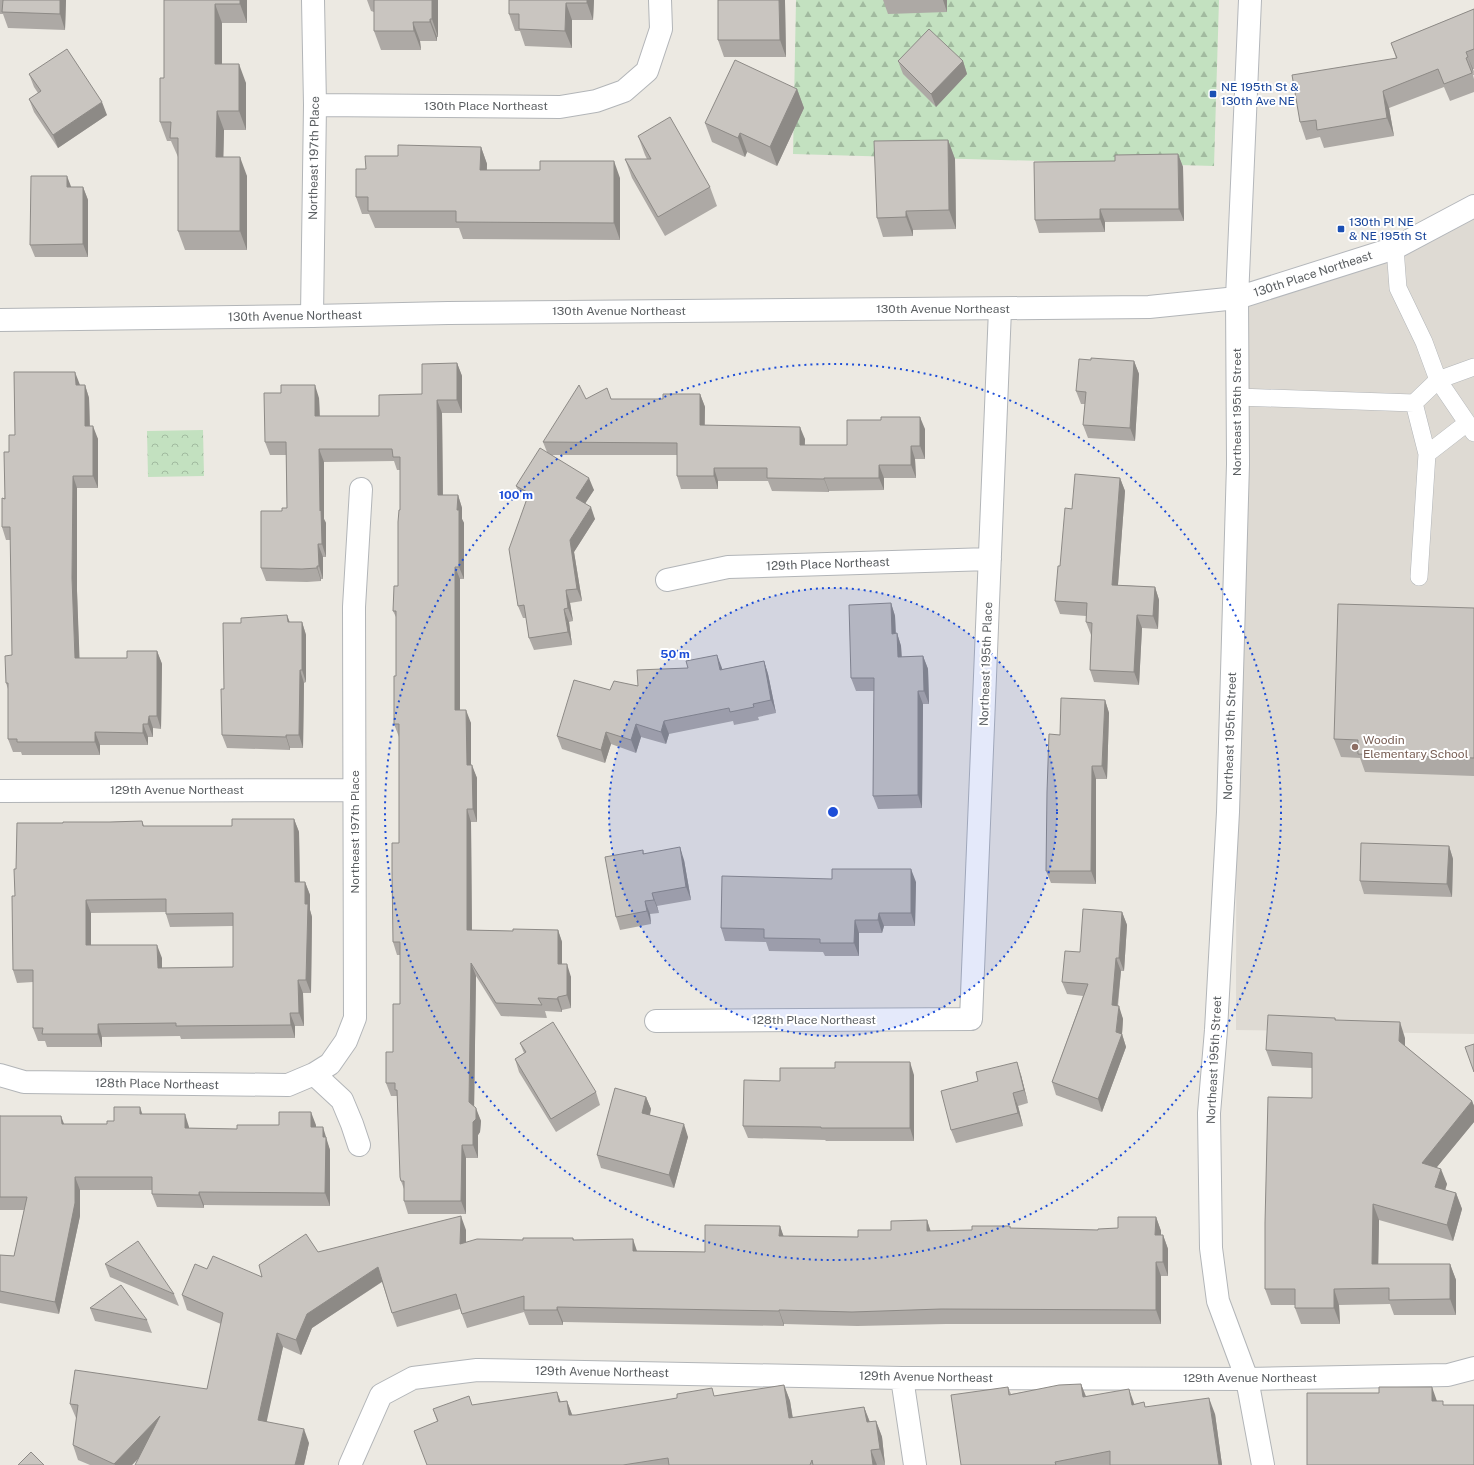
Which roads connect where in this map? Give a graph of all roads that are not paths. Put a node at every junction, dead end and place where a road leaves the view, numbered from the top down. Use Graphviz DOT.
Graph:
graph roads {
  1 [pos="313,0"];
  2 [pos="660,0"];
  3 [pos="1250,0"];
  4 [pos="315,106"];
  5 [pos="1474,206"];
  6 [pos="1395,248"];
  7 [pos="1237,298"];
  8 [pos="1000,309"];
  9 [pos="312,316"];
  10 [pos="0,320"];
  11 [pos="1474,367"];
  12 [pos="1438,380"];
  13 [pos="1238,397"];
  14 [pos="1414,403"];
  15 [pos="1471,428"];
  16 [pos="1427,454"];
  17 [pos="361,489"];
  18 [pos="990,559"];
  19 [pos="1419,577"];
  20 [pos="667,580"];
  21 [pos="354,790"];
  22 [pos="0,791"];
  23 [pos="971,1019"];
  24 [pos="656,1021"];
  25 [pos="314,1074"];
  26 [pos="0,1075"];
  27 [pos="359,1145"];
  28 [pos="1474,1368"];
  29 [pos="902,1378"];
  30 [pos="1247,1379"];
  31 [pos="350,1465"];
  32 [pos="915,1465"];
  33 [pos="1263,1465"];
  1 -- 4 [label="street, Northeast 197th Place"];
  2 -- 4 [label="street, 130th Place Northeast"];
  3 -- 7 [label="street, Northeast 195th Street"];
  4 -- 9 [label="street, Northeast 197th Place"];
  5 -- 6 [label="street, 130th Place Northeast"];
  6 -- 7 [label="street, 130th Place Northeast"];
  6 -- 12 [label="lane"];
  7 -- 8 [label="street, 130th Avenue Northeast"];
  7 -- 13 [label="street, Northeast 195th Street"];
  8 -- 9 [label="street, 130th Avenue Northeast"];
  8 -- 18 [label="street, Northeast 195th Place"];
  9 -- 10 [label="street, 130th Avenue Northeast"];
  11 -- 12 [label="lane"];
  12 -- 14 [label="lane"];
  12 -- 15 [label="lane"];
  13 -- 14 [label="lane"];
  13 -- 30 [label="street, Northeast 195th Street"];
  14 -- 16 [label="lane"];
  15 -- 16 [label="lane"];
  16 -- 19 [label="lane"];
  17 -- 21 [label="street, Northeast 197th Place"];
  18 -- 20 [label="street, 129th Place Northeast"];
  18 -- 23 [label="street, Northeast 195th Place"];
  21 -- 22 [label="street, 129th Avenue Northeast"];
  21 -- 25 [label="street, Northeast 197th Place"];
  23 -- 24 [label="street, 128th Place Northeast"];
  25 -- 26 [label="street, 128th Place Northeast"];
  25 -- 27 [label="street"];
  28 -- 30 [label="street, 129th Avenue Northeast"];
  29 -- 30 [label="street, 129th Avenue Northeast"];
  29 -- 31 [label="street, 129th Avenue Northeast"];
  29 -- 32 [label="street"];
  30 -- 33 [label="street, Northeast 195th Street"];
}
